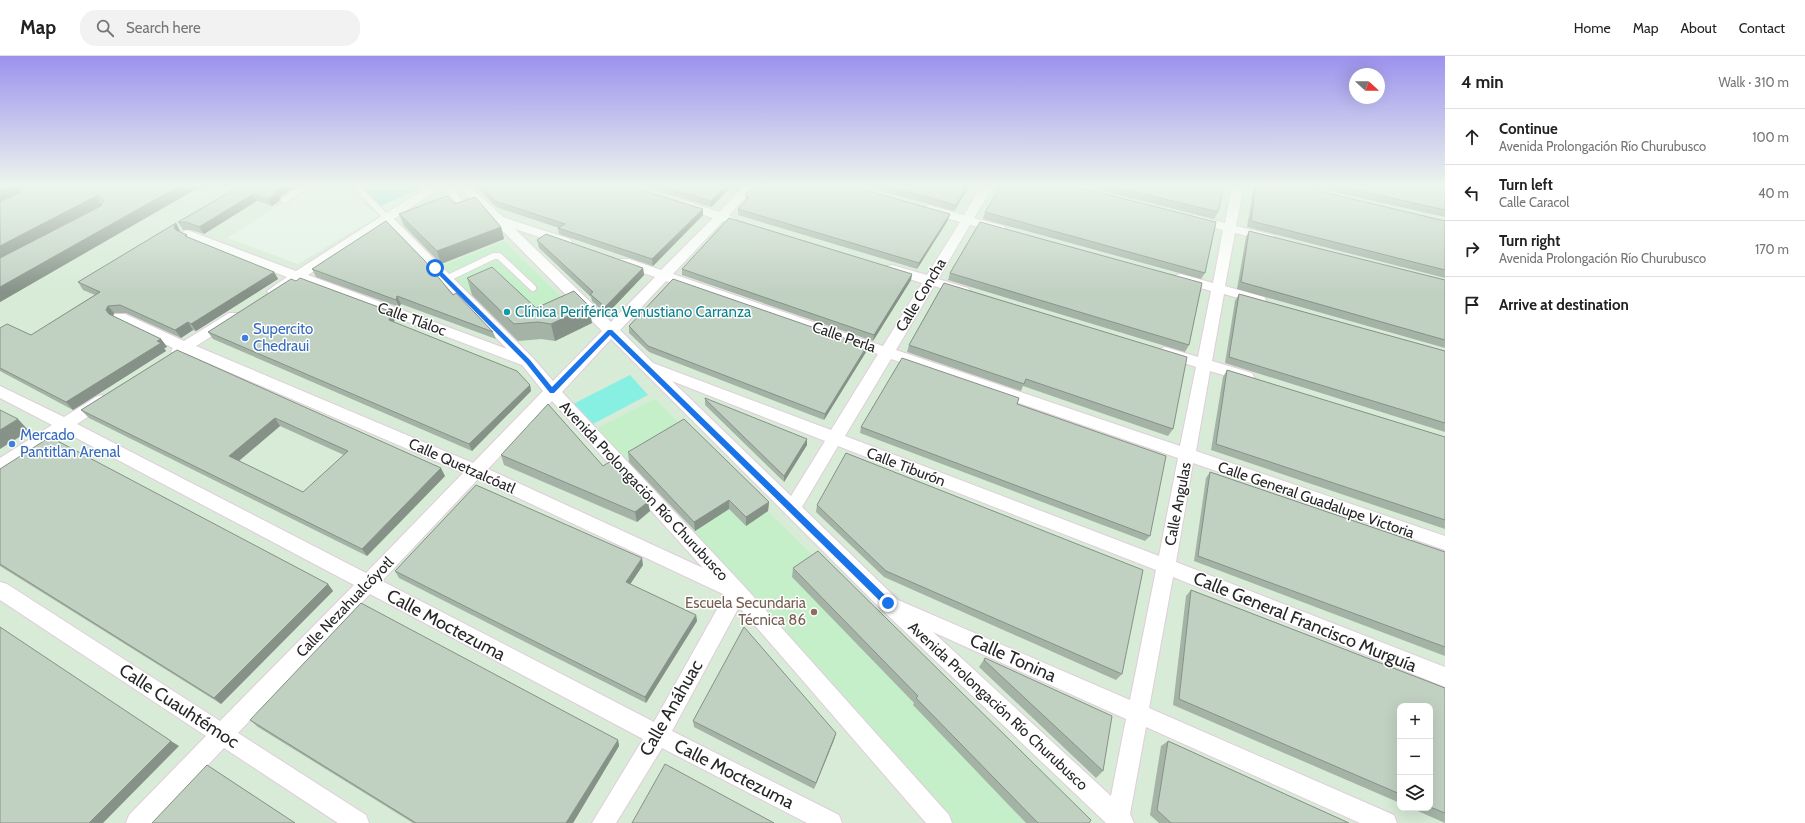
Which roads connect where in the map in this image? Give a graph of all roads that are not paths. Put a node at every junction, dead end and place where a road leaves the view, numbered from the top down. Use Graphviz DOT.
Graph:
graph roads {
  1 [pos="967,220"];
  2 [pos="383,221"];
  3 [pos="390,221"];
  4 [pos="501,221"];
  5 [pos="502,221"];
  6 [pos="716,221"];
  7 [pos="736,221"];
  8 [pos="970,221"];
  9 [pos="1201,221"];
  10 [pos="1231,221"];
  11 [pos="743,223"];
  12 [pos="1229,228"];
  13 [pos="1012,232"];
  14 [pos="186,234"];
  15 [pos="1283,241"];
  16 [pos="582,248"];
  17 [pos="612,258"];
  18 [pos="877,265"];
  19 [pos="664,275"];
  20 [pos="297,276"];
  21 [pos="1172,276"];
  22 [pos="446,279"];
  23 [pos="930,281"];
  24 [pos="533,288"];
  25 [pos="1217,288"];
  26 [pos="975,295"];
  27 [pos="263,297"];
  28 [pos="1270,304"];
  29 [pos="244,310"];
  30 [pos="120,317"];
  31 [pos="610,331"];
  32 [pos="184,347"];
  33 [pos="1151,348"];
  34 [pos="886,352"];
  35 [pos="164,360"];
  36 [pos="528,362"];
  37 [pos="1204,364"];
  38 [pos="647,366"];
  39 [pos="1264,382"];
  40 [pos="552,391"];
  41 [pos="0,392"];
  42 [pos="110,395"];
  43 [pos="63,425"];
  44 [pos="834,439"];
  45 [pos="1188,456"];
  46 [pos="0,466"];
  47 [pos="476,471"];
  48 [pos="792,508"];
  49 [pos="1445,543"];
  50 [pos="1165,566"];
  51 [pos="367,583"];
  52 [pos="0,590"];
  53 [pos="737,592"];
  54 [pos="888,603"];
  55 [pos="1445,677"];
  56 [pos="1138,712"];
  57 [pos="223,735"];
  58 [pos="658,735"];
  59 [pos="1119,821"];
  60 [pos="137,823"];
  61 [pos="358,823"];
  62 [pos="603,823"];
  63 [pos="831,823"];
  64 [pos="941,823"];
  65 [pos="1386,823"];
  1 -- 23 [label="street, Calle Concha"];
  2 -- 20 [label="street"];
  3 -- 22 [label="street, Avenida Prolongación Río Churubusco"];
  4 -- 31 [label="street, Avenida Prolongación Río Churubusco"];
  5 -- 16 [label="street"];
  6 -- 19 [label="street, Calle Nezahualcóyotl"];
  7 -- 11 [label="street"];
  8 -- 13 [label="street"];
  9 -- 12 [label="street"];
  10 -- 12 [label="street, Calle Angulas"];
  12 -- 15 [label="street"];
  12 -- 25 [label="street, Calle Angulas"];
  14 -- 20 [label="street, Calle Tláloc"];
  17 -- 19 [label="street, Calle Perla"];
  18 -- 23 [label="street"];
  19 -- 31 [label="street, Calle Nezahualcóyotl"];
  19 -- 34 [label="street, Calle Perla"];
  20 -- 27 [label="street"];
  20 -- 36 [label="street, Calle Tláloc"];
  21 -- 25 [label="street"];
  22 -- 24 [label="lane"];
  22 -- 36 [label="street, Avenida Prolongación Río Churubusco"];
  23 -- 26 [label="street"];
  23 -- 34 [label="street, Calle Concha"];
  25 -- 28 [label="street"];
  25 -- 37 [label="street, Calle Angulas"];
  29 -- 32 [label="street"];
  30 -- 32 [label="street, Calle Quetzalcóatl"];
  31 -- 38 [label="street, Avenida Prolongación Río Churubusco"];
  31 -- 40 [label="street, Calle Nezahualcóyotl"];
  32 -- 35 [label="street"];
  32 -- 47 [label="street, Calle Quetzalcóatl"];
  33 -- 37 [label="street"];
  34 -- 44 [label="street, Calle Concha"];
  34 -- 45 [label="street, Calle Perla"];
  36 -- 40 [label="street, Avenida Prolongación Río Churubusco"];
  37 -- 39 [label="street"];
  37 -- 45 [label="street, Calle Angulas"];
  38 -- 44 [label="street, Calle Tiburón"];
  38 -- 48 [label="street, Avenida Prolongación Río Churubusco"];
  40 -- 47 [label="street, Calle Nezahualcóyotl"];
  40 -- 53 [label="street, Avenida Prolongación Río Churubusco"];
  41 -- 43 [label="street, Calle Moctezuma"];
  42 -- 43 [label="street"];
  43 -- 46 [label="street"];
  43 -- 51 [label="street, Calle Moctezuma"];
  44 -- 48 [label="street, Calle Concha"];
  44 -- 50 [label="street, Calle Tiburón"];
  45 -- 49 [label="street, Calle General Guadalupe Victoria"];
  45 -- 50 [label="street, Calle Angulas"];
  47 -- 51 [label="street, Calle Nezahualcóyotl"];
  47 -- 53 [label="street, Calle Quetzalcóatl"];
  48 -- 54 [label="street, Avenida Prolongación Río Churubusco"];
  50 -- 55 [label="street, Calle General Francisco Murguía"];
  50 -- 56 [label="street, Calle Angulas"];
  51 -- 57 [label="street, Calle Nezahualcóyotl"];
  51 -- 58 [label="street, Calle Moctezuma"];
  52 -- 57 [label="street, Calle Cuauhtémoc"];
  53 -- 58 [label="street, Calle Anáhuac"];
  53 -- 64 [label="street, Avenida Prolongación Río Churubusco"];
  54 -- 56 [label="street, Calle Tonina"];
  54 -- 59 [label="street, Avenida Prolongación Río Churubusco"];
  56 -- 59 [label="street, Calle Angulas"];
  56 -- 65 [label="street, Calle Tonina"];
  57 -- 60 [label="street, Calle Nezahualcóyotl"];
  57 -- 61 [label="street, Calle Cuauhtémoc"];
  58 -- 62 [label="street, Calle Anáhuac"];
  58 -- 63 [label="street, Calle Moctezuma"];
}
